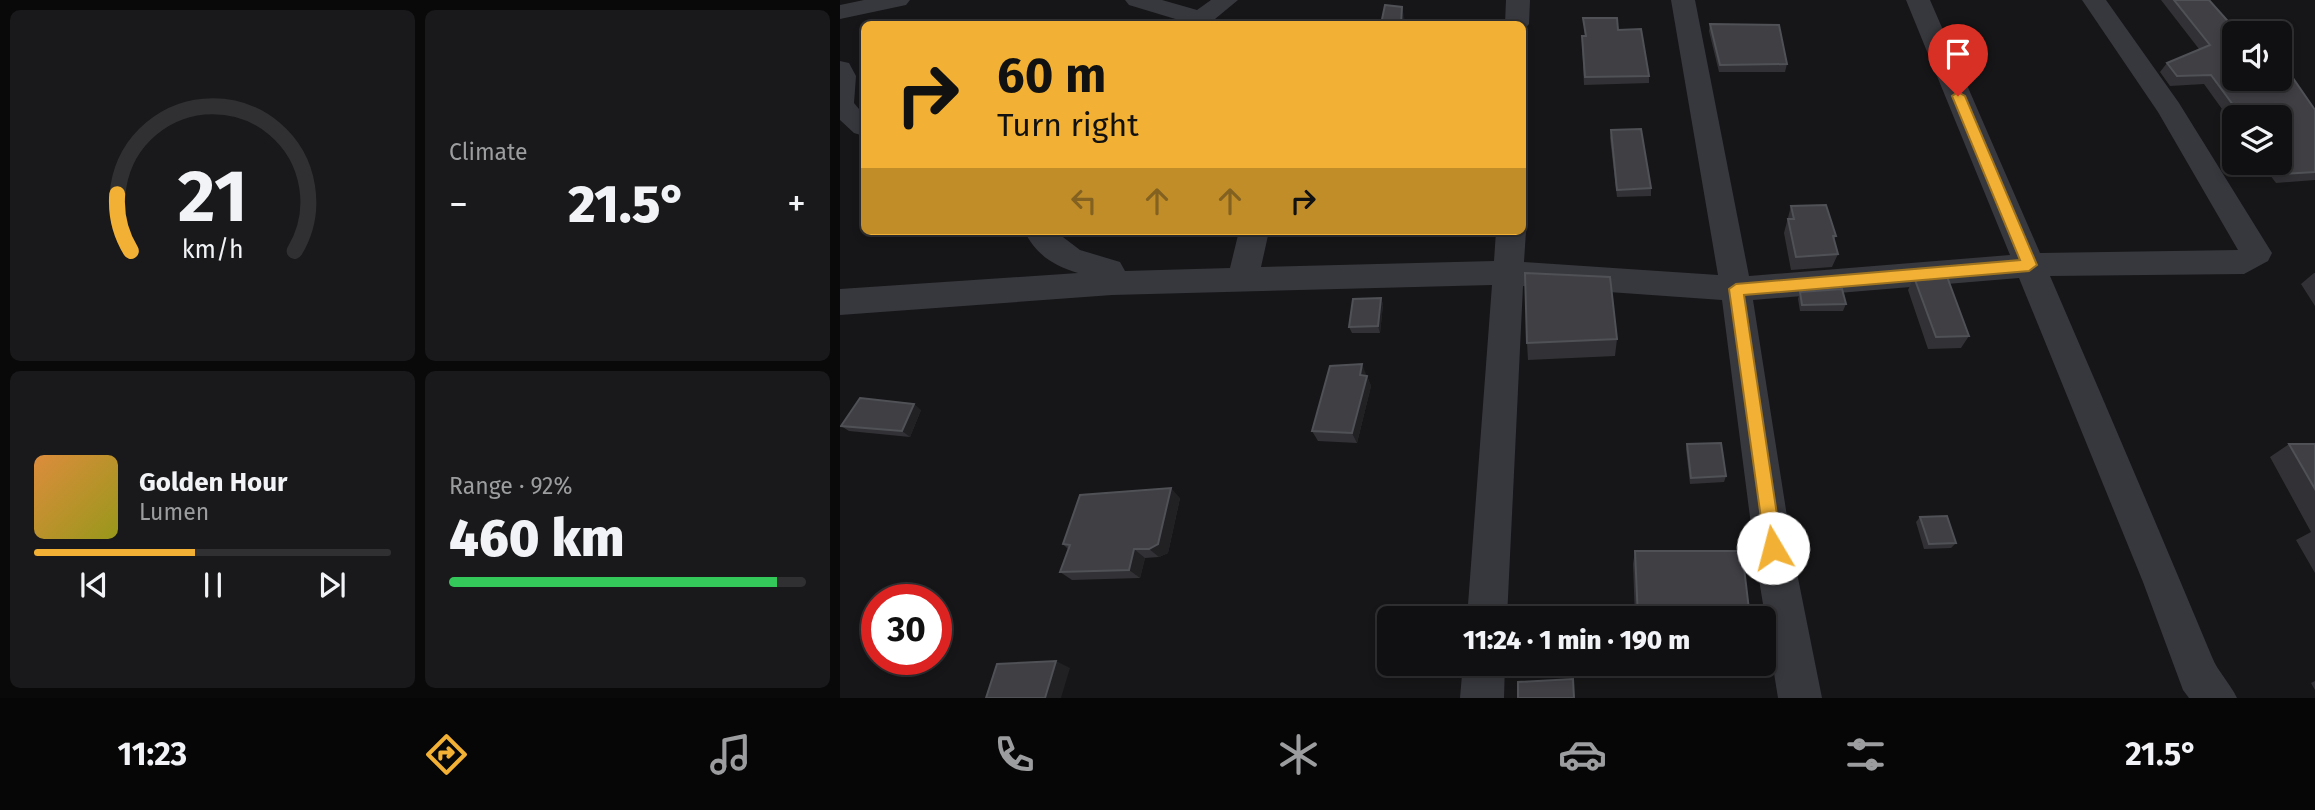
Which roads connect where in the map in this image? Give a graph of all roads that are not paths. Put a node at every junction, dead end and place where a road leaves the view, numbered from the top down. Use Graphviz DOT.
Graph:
graph roads {
  1 [pos="898,0"];
  2 [pos="1137,0"];
  3 [pos="1226,0"];
  4 [pos="1518,0"];
  5 [pos="1683,0"];
  6 [pos="1918,0"];
  7 [pos="2094,0"];
  8 [pos="840,12"];
  9 [pos="1200,21"];
  10 [pos="1204,21"];
  11 [pos="1517,21"];
  12 [pos="840,69"];
  13 [pos="861,125"];
  14 [pos="1041,235"];
  15 [pos="1253,235"];
  16 [pos="1511,235"];
  17 [pos="2029,265"];
  18 [pos="1508,273"];
  19 [pos="1243,280"];
  20 [pos="1112,283"];
  21 [pos="1736,289"];
  22 [pos="840,302"];
  23 [pos="1488,606"];
  24 [pos="1484,676"];
  25 [pos="1482,698"];
  26 [pos="1800,698"];
  27 [pos="2214,698"];
  1 -- 8 [label="street"];
  2 -- 9 [label="street"];
  3 -- 10 [label="street"];
  4 -- 11 [label="street"];
  5 -- 21 [label="street"];
  6 -- 17 [label="street"];
  7 -- 17 [label="street"];
  12 -- 13 [label="street"];
  14 -- 20 [label="street"];
  15 -- 19 [label="street"];
  16 -- 18 [label="street"];
  17 -- 21 [label="street"];
  17 -- 27 [label="street"];
  18 -- 19 [label="street"];
  18 -- 21 [label="street"];
  18 -- 23 [label="street"];
  19 -- 20 [label="street"];
  20 -- 22 [label="street"];
  21 -- 26 [label="street"];
  24 -- 25 [label="street"];
}
